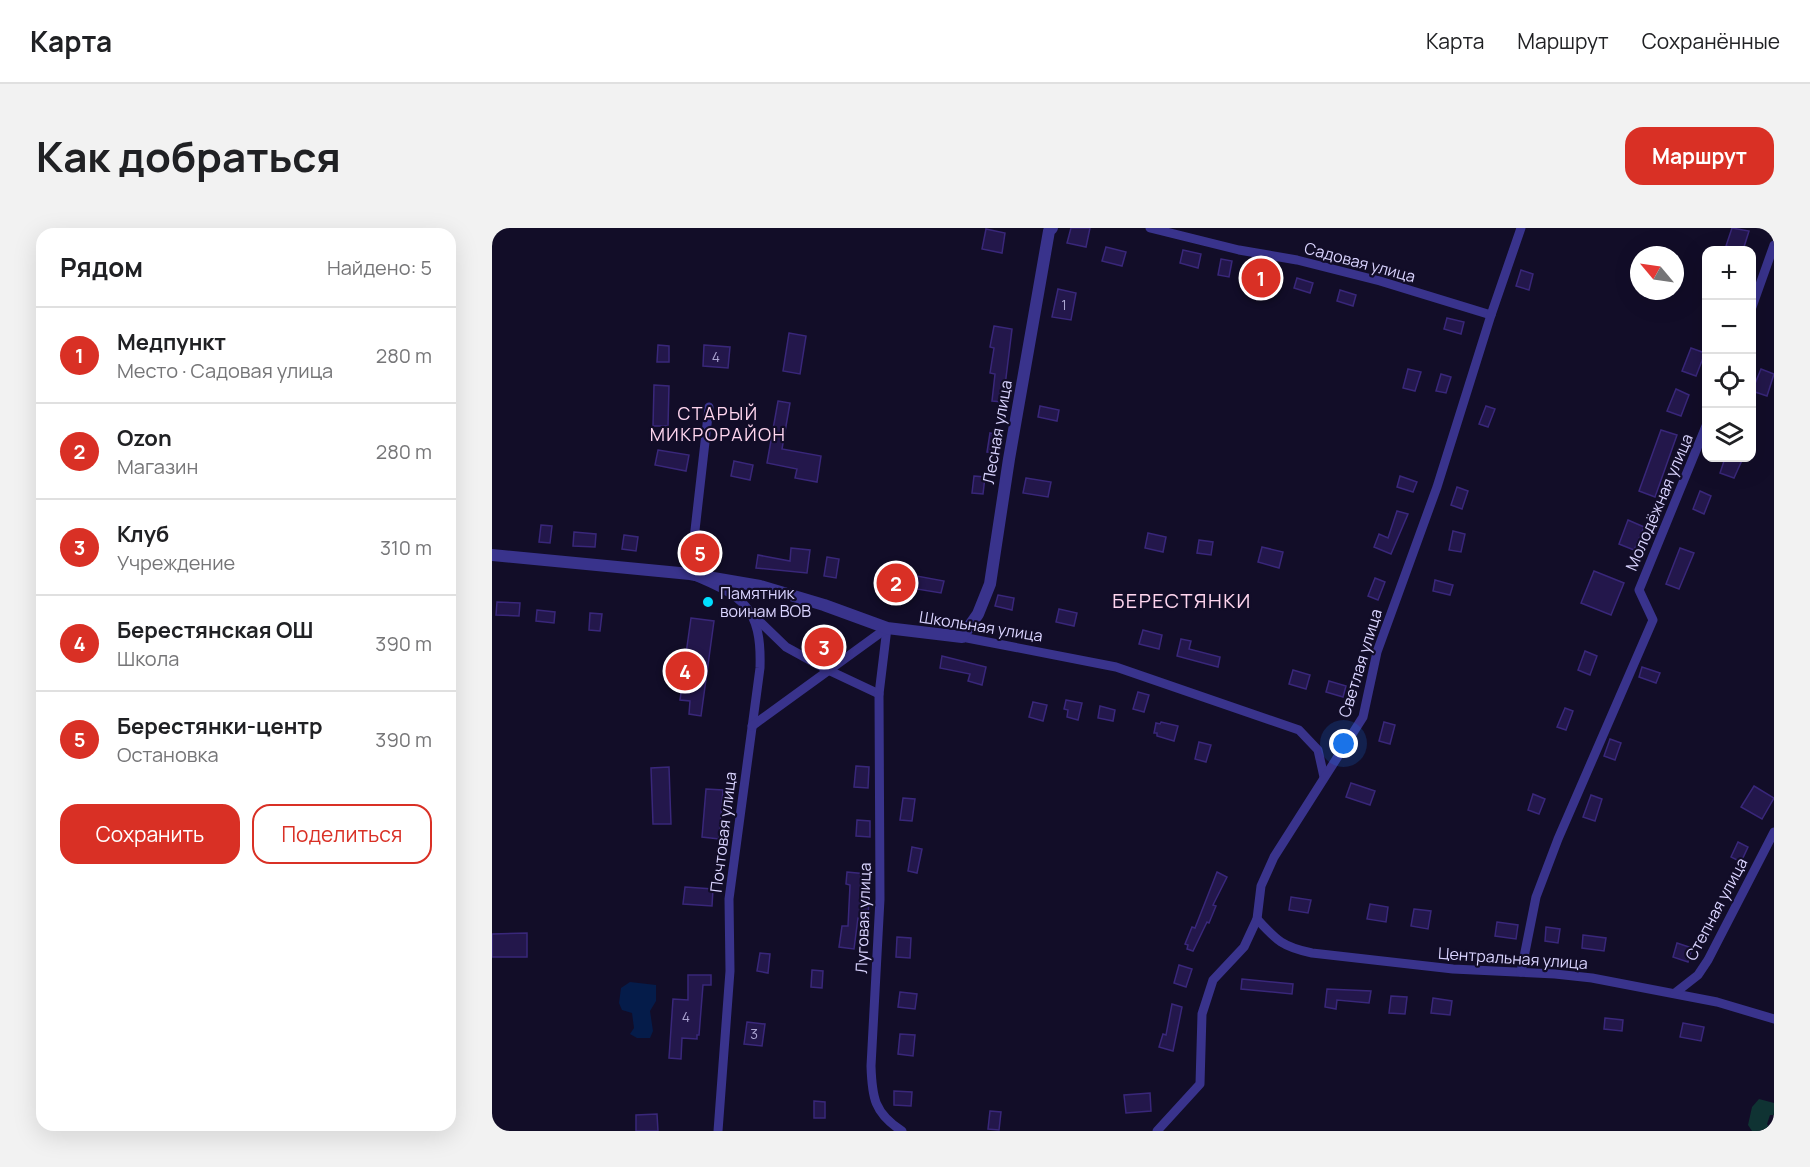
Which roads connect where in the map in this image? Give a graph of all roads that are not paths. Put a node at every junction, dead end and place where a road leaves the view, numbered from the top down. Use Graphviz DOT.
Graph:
graph roads {
  1 [pos="1052,228"];
  2 [pos="1150,228"];
  3 [pos="1521,228"];
  4 [pos="1774,245"];
  5 [pos="1754,300"];
  6 [pos="1491,315"];
  7 [pos="709,407"];
  8 [pos="1702,438"];
  9 [pos="492,555"];
  10 [pos="690,574"];
  11 [pos="752,614"];
  12 [pos="887,628"];
  13 [pos="962,637"];
  14 [pos="828,670"];
  15 [pos="879,694"];
  16 [pos="752,726"];
  17 [pos="1324,777"];
  18 [pos="1774,832"];
  19 [pos="1257,919"];
  20 [pos="1521,972"];
  21 [pos="1675,993"];
  22 [pos="1774,1019"];
  23 [pos="718,1131"];
  24 [pos="902,1131"];
  25 [pos="1157,1131"];
  1 -- 13 [label="street, Лесная улица"];
  2 -- 6 [label="street, Садовая улица"];
  3 -- 6 [label="street, Светлая улица"];
  4 -- 5 [label="street"];
  6 -- 17 [label="street, Светлая улица"];
  7 -- 10 [label="street"];
  8 -- 20 [label="street, Молодёжная улица"];
  9 -- 10 [label="street, Школьная улица"];
  10 -- 11 [label="street"];
  10 -- 12 [label="street, Школьная улица"];
  11 -- 14 [label="street"];
  11 -- 16 [label="street, Почтовая улица"];
  12 -- 13 [label="street, Школьная улица"];
  12 -- 14 [label="street"];
  12 -- 15 [label="street, Луговая улица"];
  13 -- 17 [label="street, Школьная улица"];
  14 -- 15 [label="street"];
  14 -- 16 [label="street"];
  15 -- 24 [label="street, Луговая улица"];
  16 -- 23 [label="street, Почтовая улица"];
  17 -- 19 [label="street, Светлая улица"];
  18 -- 21 [label="street, Степная улица"];
  19 -- 20 [label="street, Центральная улица"];
  19 -- 25 [label="street, Светлая улица"];
  20 -- 21 [label="street, Центральная улица"];
  21 -- 22 [label="street, Центральная улица"];
}
